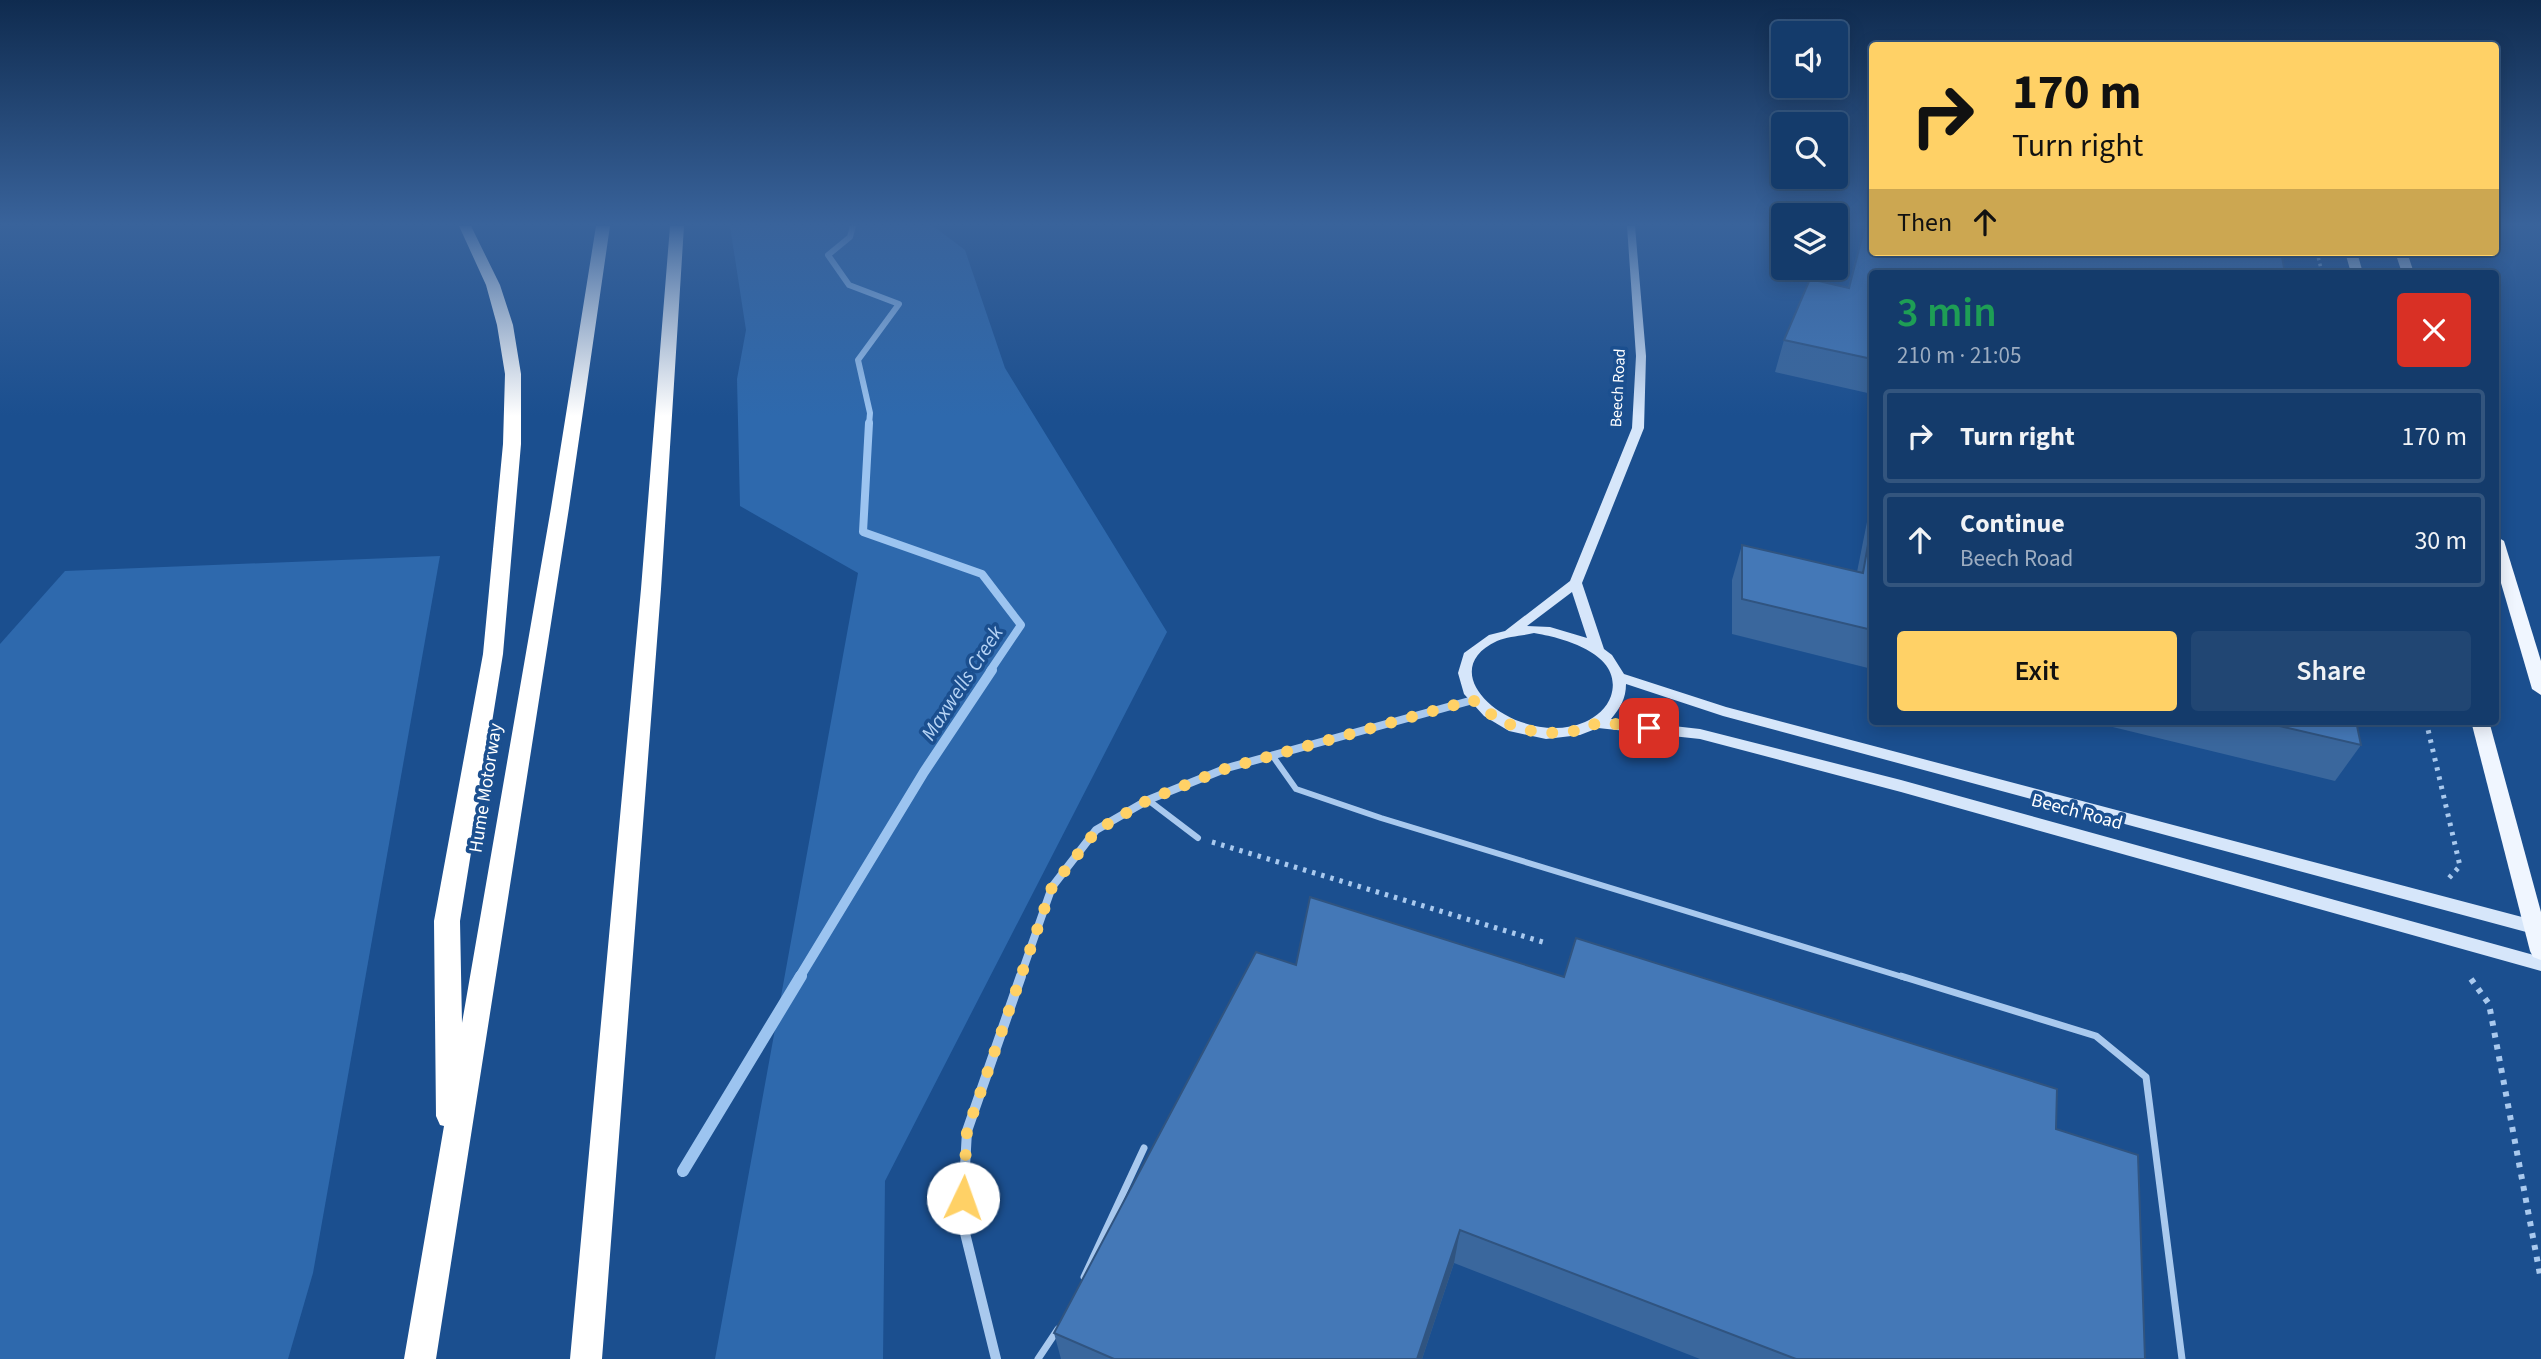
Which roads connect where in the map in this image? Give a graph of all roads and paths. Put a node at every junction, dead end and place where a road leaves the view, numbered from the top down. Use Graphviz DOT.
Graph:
graph roads {
  1 [pos="494,289"];
  2 [pos="593,289"];
  3 [pos="672,289"];
  4 [pos="1635,289"];
  5 [pos="2499,551"];
  6 [pos="1576,583"];
  7 [pos="1511,631"];
  8 [pos="1597,649"];
  9 [pos="1619,677"];
  10 [pos="2541,689"];
  11 [pos="1473,700"];
  12 [pos="1598,723"];
  13 [pos="2427,725"];
  14 [pos="2481,725"];
  15 [pos="1272,755"];
  16 [pos="1148,800"];
  17 [pos="1198,838"];
  18 [pos="2449,878"];
  19 [pos="2538,928"];
  20 [pos="1546,943"];
  21 [pos="2541,951"];
  22 [pos="2541,964"];
  23 [pos="2470,979"];
  24 [pos="1144,1148"];
  25 [pos="451,1169"];
  26 [pos="2541,1280"];
  27 [pos="1083,1281"];
  28 [pos="1066,1317"];
  29 [pos="420,1359"];
  30 [pos="586,1359"];
  31 [pos="996,1359"];
  32 [pos="1038,1359"];
  33 [pos="2182,1359"];
  1 -- 25 [label="highway"];
  2 -- 25 [label="highway, Hume Motorway"];
  3 -- 30 [label="highway"];
  4 -- 6 [label="main road, Beech Road"];
  5 -- 10 [label="main road"];
  6 -- 7 [label="main road"];
  6 -- 8 [label="main road"];
  7 -- 8 [label="main road"];
  7 -- 11 [label="main road"];
  8 -- 9 [label="main road"];
  9 -- 12 [label="main road"];
  9 -- 19 [label="main road, Beech Road"];
  11 -- 12 [label="main road"];
  11 -- 15 [label="street"];
  12 -- 22 [label="main road, Beech Road"];
  13 -- 18 [label="path"];
  14 -- 19 [label="main road"];
  15 -- 16 [label="street"];
  15 -- 33 [label="lane"];
  16 -- 17 [label="lane"];
  16 -- 31 [label="street"];
  17 -- 20 [label="path"];
  19 -- 21 [label="main road"];
  23 -- 26 [label="path"];
  24 -- 27 [label="lane"];
  25 -- 29 [label="highway, Hume Motorway"];
  28 -- 32 [label="lane"];
}
